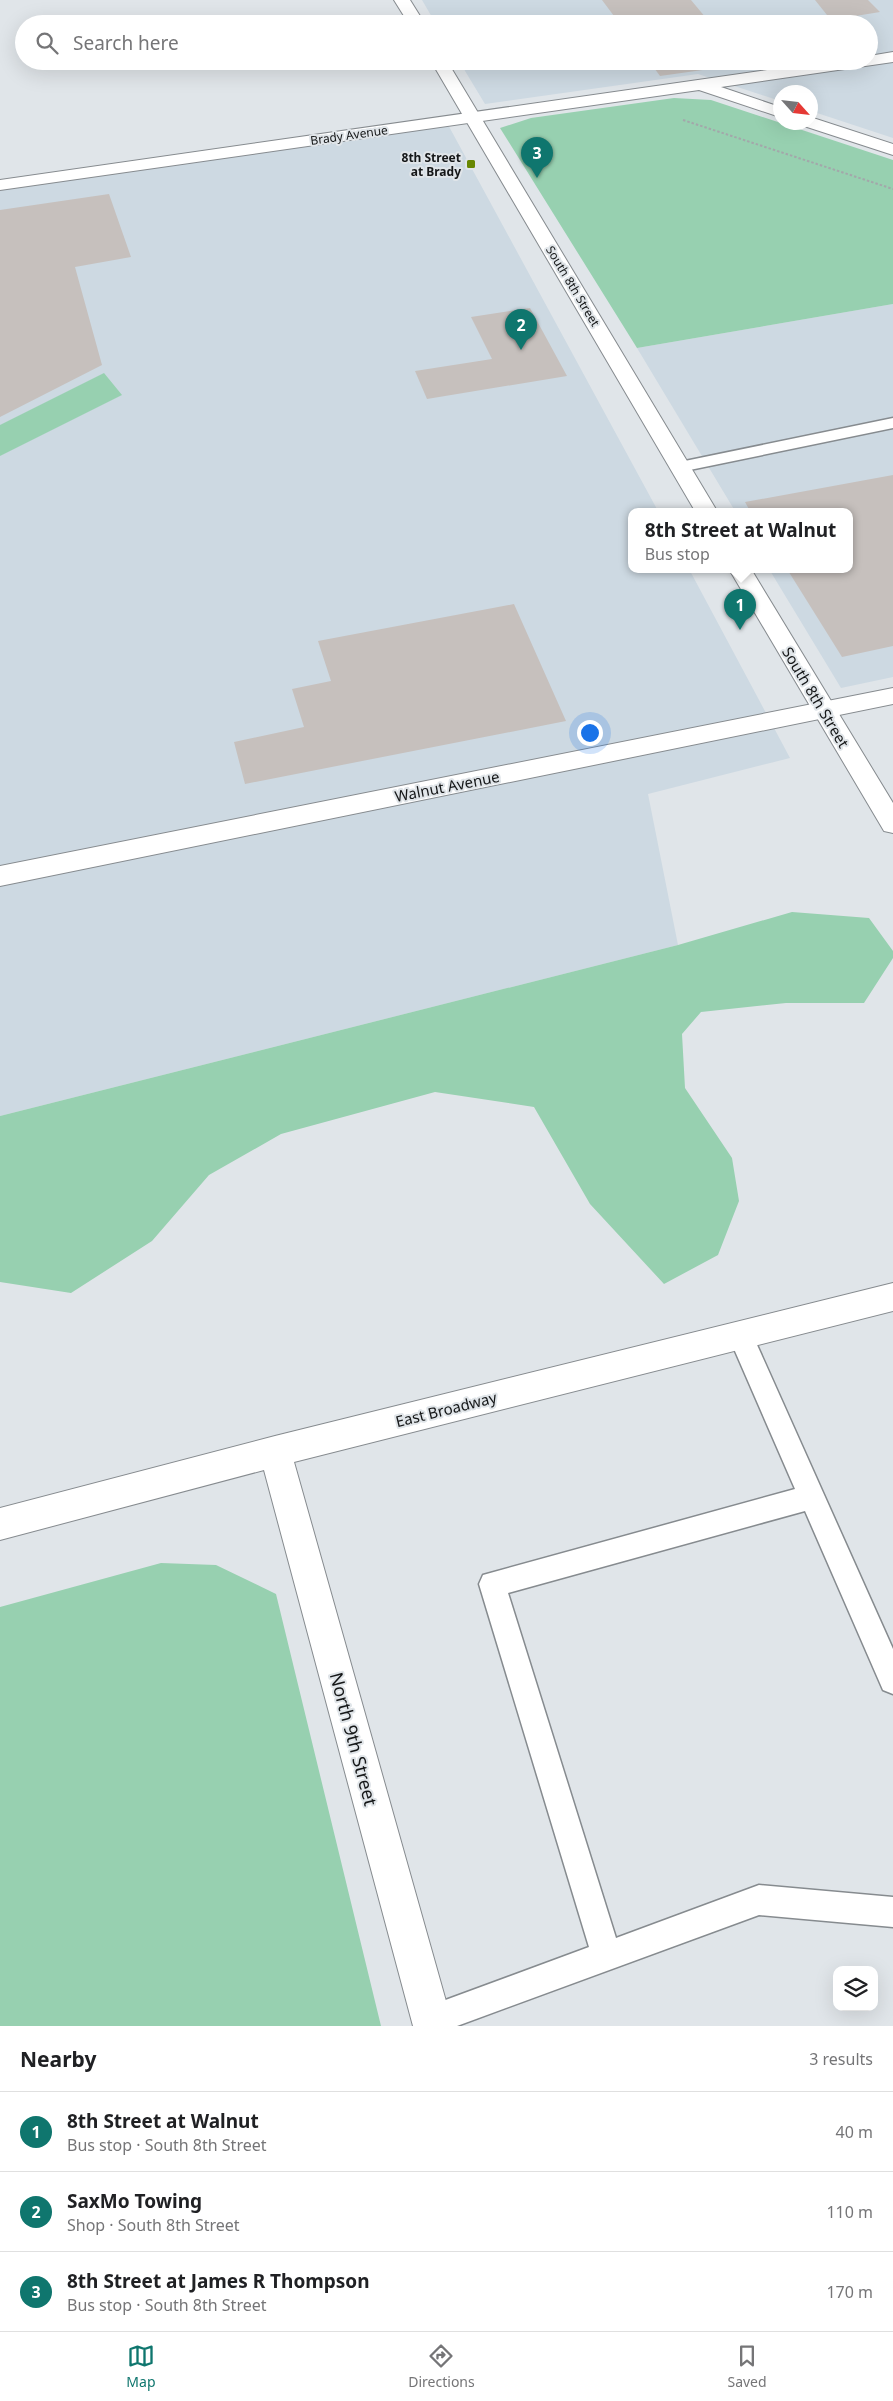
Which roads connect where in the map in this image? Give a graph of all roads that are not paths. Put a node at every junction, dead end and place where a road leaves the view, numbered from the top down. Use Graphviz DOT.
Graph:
graph roads {
  1 [pos="402,0"];
  2 [pos="411,15"];
  3 [pos="893,58"];
  4 [pos="878,60"];
  5 [pos="444,70"];
  6 [pos="805,70"];
  7 [pos="699,85"];
  8 [pos="773,110"];
  9 [pos="472,117"];
  10 [pos="818,125"];
  11 [pos="893,150"];
  12 [pos="0,185"];
  13 [pos="893,424"];
  14 [pos="680,467"];
  15 [pos="704,508"];
  16 [pos="742,573"];
  17 [pos="893,696"];
  18 [pos="824,711"];
  19 [pos="893,824"];
  20 [pos="0,876"];
  21 [pos="893,1297"];
  22 [pos="740,1335"];
  23 [pos="275,1451"];
  24 [pos="812,1497"];
  25 [pos="0,1524"];
  26 [pos="893,1680"];
  27 [pos="893,1912"];
  28 [pos="607,1957"];
  29 [pos="432,2023"];
  1 -- 2 [label="street"];
  3 -- 4 [label="street, Brady Avenue"];
  5 -- 9 [label="street, South 8th Street"];
  6 -- 7 [label="street, Brady Avenue"];
  7 -- 8 [label="street"];
  7 -- 9 [label="street, Brady Avenue"];
  9 -- 12 [label="street, Brady Avenue"];
  9 -- 14 [label="street, South 8th Street"];
  10 -- 11 [label="street"];
  13 -- 14 [label="lane"];
  14 -- 15 [label="street, South 8th Street"];
  16 -- 18 [label="street, South 8th Street"];
  17 -- 18 [label="street, Walnut Avenue"];
  18 -- 19 [label="street, South 8th Street"];
  18 -- 20 [label="street, Walnut Avenue"];
  21 -- 22 [label="street, East Broadway"];
  22 -- 23 [label="street, East Broadway"];
  22 -- 24 [label="lane"];
  23 -- 25 [label="street, East Broadway"];
  23 -- 29 [label="street, North 9th Street"];
  24 -- 26 [label="lane"];
  24 -- 28 [label="lane"];
  27 -- 28 [label="lane"];
  28 -- 29 [label="lane"];
}
